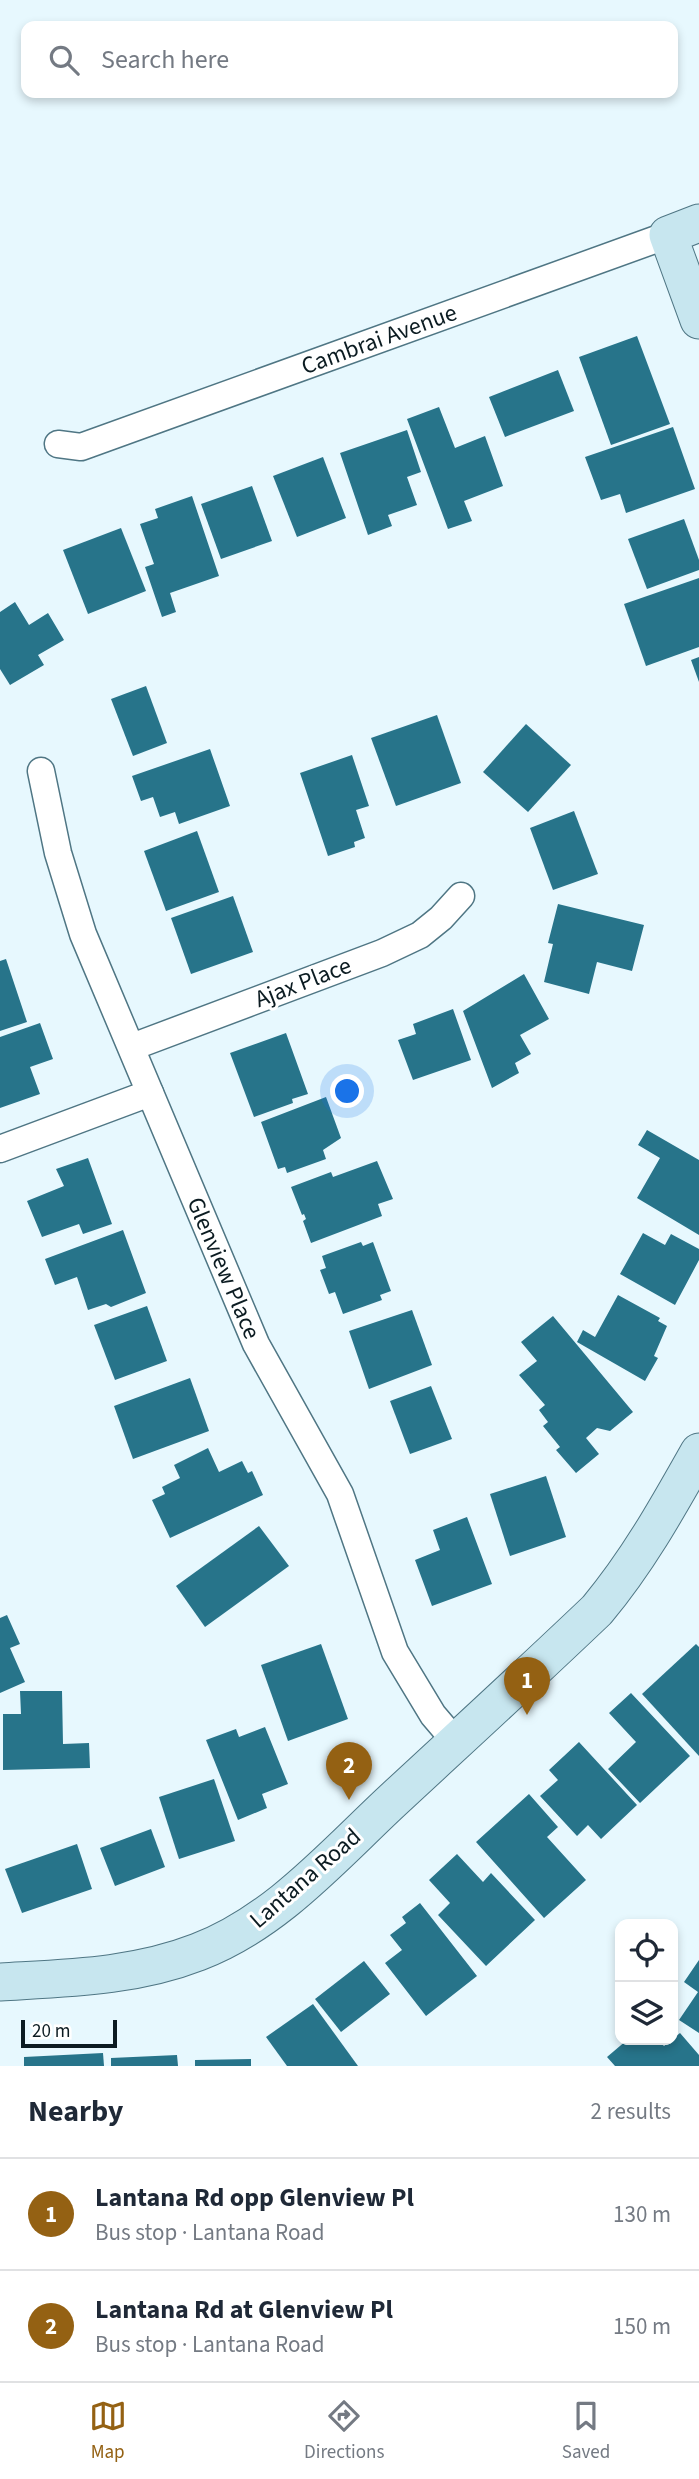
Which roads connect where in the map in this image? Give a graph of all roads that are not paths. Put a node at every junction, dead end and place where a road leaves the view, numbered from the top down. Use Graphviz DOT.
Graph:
graph roads {
  1 [pos="683,229"];
  2 [pos="699,320"];
  3 [pos="58,444"];
  4 [pos="41,771"];
  5 [pos="461,896"];
  6 [pos="132,1047"];
  7 [pos="150,1093"];
  8 [pos="0,1149"];
  9 [pos="699,1452"];
  10 [pos="456,1742"];
  11 [pos="0,1982"];
  1 -- 2 [label="street"];
  1 -- 3 [label="street, Cambrai Avenue"];
  4 -- 6 [label="street, Glenview Place"];
  5 -- 6 [label="street, Ajax Place"];
  6 -- 7 [label="street, Glenview Place"];
  7 -- 8 [label="street"];
  7 -- 10 [label="street, Glenview Place"];
  9 -- 10 [label="street, Lantana Road"];
  10 -- 11 [label="street, Lantana Road"];
}
